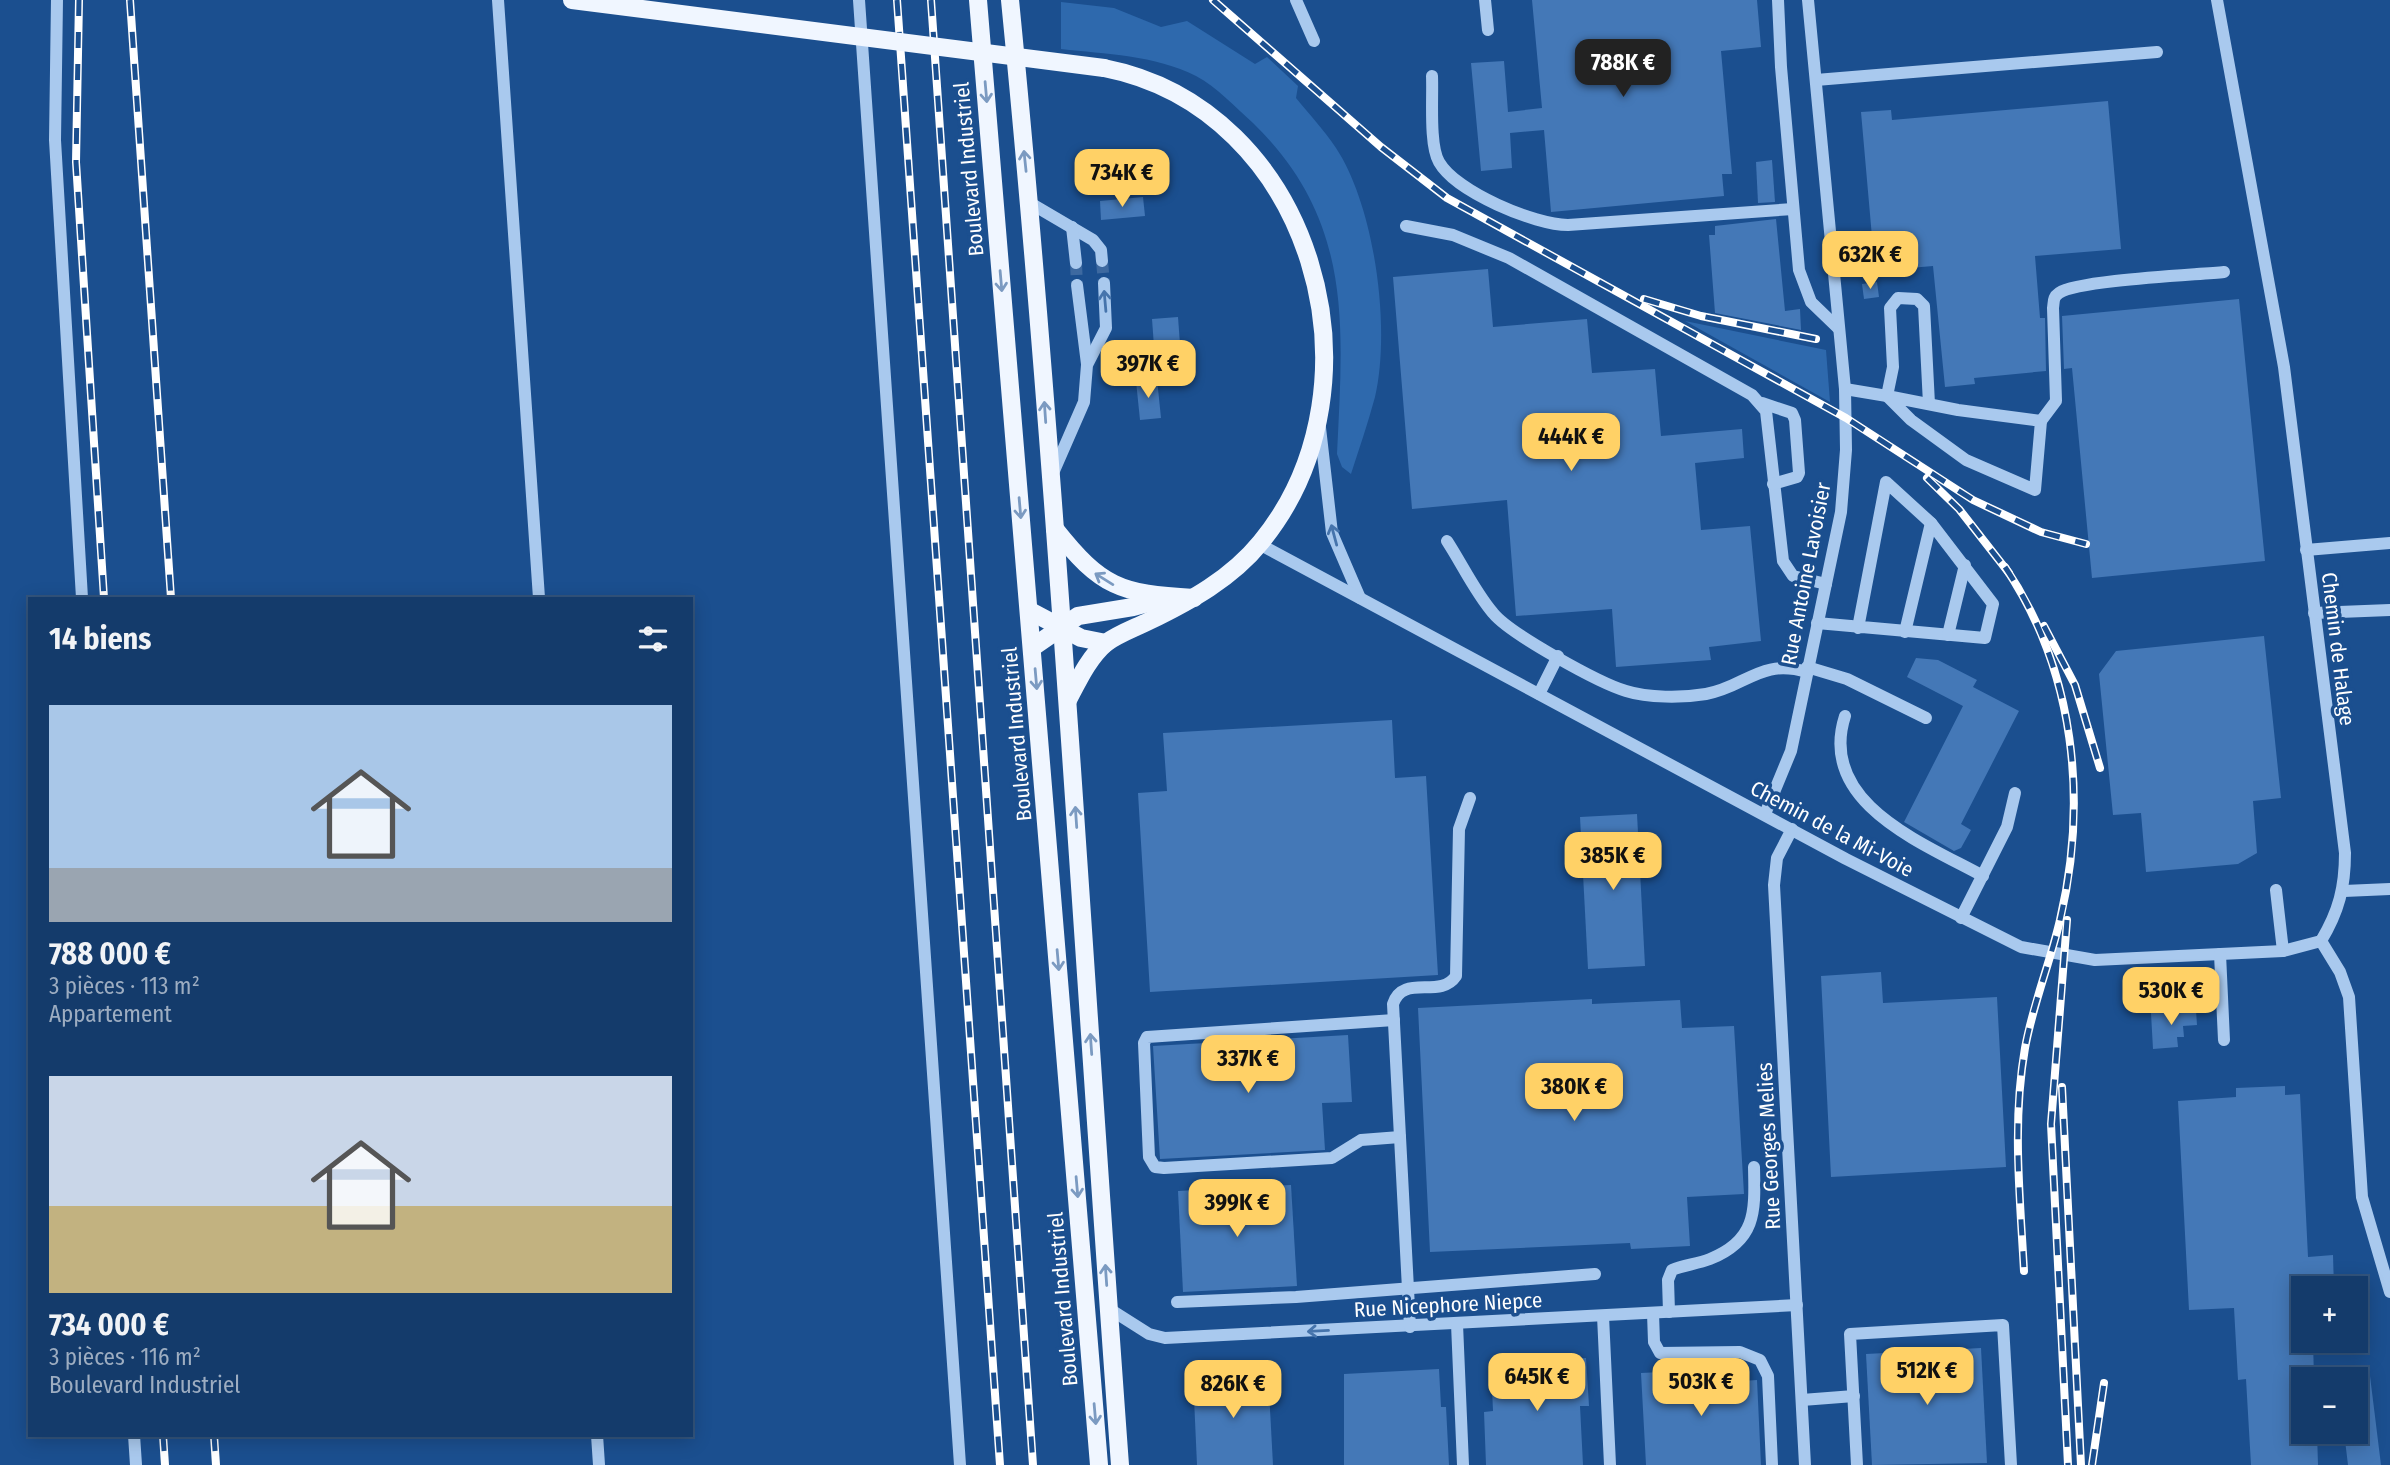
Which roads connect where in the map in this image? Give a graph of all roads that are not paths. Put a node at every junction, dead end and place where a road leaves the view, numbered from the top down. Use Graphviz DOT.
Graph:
graph roads {
  1 [pos="57,0"];
  2 [pos="498,0"];
  3 [pos="572,0"];
  4 [pos="859,0"];
  5 [pos="978,0"];
  6 [pos="1010,0"];
  7 [pos="1296,0"];
  8 [pos="1485,0"];
  9 [pos="1778,0"];
  10 [pos="1808,0"];
  11 [pos="2217,0"];
  12 [pos="1488,30"];
  13 [pos="1314,41"];
  14 [pos="2157,52"];
  15 [pos="1432,76"];
  16 [pos="1816,80"];
  17 [pos="1030,203"];
  18 [pos="1793,209"];
  19 [pos="1406,226"];
  20 [pos="1072,227"];
  21 [pos="1102,261"];
  22 [pos="1076,263"];
  23 [pos="2224,272"];
  24 [pos="1104,283"];
  25 [pos="1077,285"];
  26 [pos="1839,329"];
  27 [pos="1087,365"];
  28 [pos="1845,389"];
  29 [pos="1887,396"];
  30 [pos="1762,403"];
  31 [pos="1929,404"];
  32 [pos="1319,418"];
  33 [pos="2041,421"];
  34 [pos="1050,480"];
  35 [pos="1773,484"];
  36 [pos="1931,523"];
  37 [pos="1055,529"];
  38 [pos="1447,541"];
  39 [pos="2390,542"];
  40 [pos="1259,544"];
  41 [pos="2306,550"];
  42 [pos="1965,565"];
  43 [pos="1826,584"];
  44 [pos="82,597"];
  45 [pos="540,597"];
  46 [pos="1169,597"];
  47 [pos="1194,598"];
  48 [pos="1360,598"];
  49 [pos="2390,610"];
  50 [pos="1030,611"];
  51 [pos="2314,613"];
  52 [pos="1817,623"];
  53 [pos="1061,627"];
  54 [pos="1858,628"];
  55 [pos="1905,632"];
  56 [pos="1948,635"];
  57 [pos="1106,643"];
  58 [pos="1033,647"];
  59 [pos="1558,656"];
  60 [pos="1807,669"];
  61 [pos="1539,694"];
  62 [pos="1068,700"];
  63 [pos="1845,716"];
  64 [pos="1926,718"];
  65 [pos="2015,793"];
  66 [pos="1470,798"];
  67 [pos="1765,814"];
  68 [pos="1792,829"];
  69 [pos="1983,876"];
  70 [pos="2390,889"];
  71 [pos="2276,890"];
  72 [pos="2344,891"];
  73 [pos="1961,918"];
  74 [pos="2321,941"];
  75 [pos="2283,951"];
  76 [pos="2220,954"];
  77 [pos="1394,1020"];
  78 [pos="2224,1040"];
  79 [pos="1401,1137"];
  80 [pos="1754,1167"];
  81 [pos="1595,1274"];
  82 [pos="1408,1289"];
  83 [pos="2390,1292"];
  84 [pos="1177,1302"];
  85 [pos="1797,1305"];
  86 [pos="1108,1308"];
  87 [pos="1669,1312"];
  88 [pos="1653,1313"];
  89 [pos="1603,1316"];
  90 [pos="1457,1324"];
  91 [pos="1410,1326"];
  92 [pos="1854,1396"];
  93 [pos="1802,1400"];
  94 [pos="134,1437"];
  95 [pos="597,1437"];
  96 [pos="136,1465"];
  97 [pos="599,1465"];
  98 [pos="960,1465"];
  99 [pos="1099,1465"];
  100 [pos="1120,1465"];
  101 [pos="1463,1465"];
  102 [pos="1610,1465"];
  103 [pos="1772,1465"];
  104 [pos="1805,1465"];
  105 [pos="1857,1465"];
  106 [pos="2011,1465"];
  1 -- 44 [label="street"];
  2 -- 45 [label="street"];
  3 -- 32 [label="main road, bridge"];
  4 -- 98 [label="street"];
  5 -- 50 [label="main road, Boulevard Industriel, one-way"];
  17 -- 6 [label="main road, Boulevard Industriel, one-way"];
  7 -- 13 [label="street"];
  8 -- 12 [label="street"];
  9 -- 18 [label="street"];
  10 -- 16 [label="street, Rue Antoine Lavoisier"];
  11 -- 41 [label="street, Chemin de Halage"];
  14 -- 16 [label="street"];
  15 -- 18 [label="street"];
  16 -- 26 [label="street, Rue Antoine Lavoisier"];
  17 -- 20 [label="street"];
  34 -- 17 [label="main road, Boulevard Industriel, one-way"];
  18 -- 26 [label="street"];
  19 -- 30 [label="street"];
  20 -- 21 [label="street"];
  20 -- 22 [label="street"];
  23 -- 33 [label="street"];
  27 -- 24 [label="street, one-way"];
  25 -- 27 [label="street"];
  26 -- 28 [label="street, Rue Antoine Lavoisier"];
  27 -- 34 [label="street"];
  28 -- 29 [label="street"];
  28 -- 43 [label="street, Rue Antoine Lavoisier"];
  29 -- 31 [label="street"];
  29 -- 31 [label="street"];
  29 -- 33 [label="street"];
  30 -- 35 [label="street"];
  30 -- 35 [label="street"];
  31 -- 33 [label="street"];
  32 -- 40 [label="main road"];
  48 -- 32 [label="street, one-way"];
  34 -- 37 [label="main road, Boulevard Industriel"];
  35 -- 43 [label="street"];
  36 -- 42 [label="street"];
  36 -- 54 [label="street"];
  36 -- 55 [label="street"];
  46 -- 37 [label="main road, one-way"];
  37 -- 53 [label="main road, Boulevard Industriel"];
  38 -- 59 [label="street"];
  39 -- 41 [label="street"];
  40 -- 47 [label="main road"];
  40 -- 48 [label="street, Chemin de la Mi-Voie"];
  41 -- 51 [label="street, Chemin de Halage"];
  42 -- 56 [label="street"];
  42 -- 56 [label="street"];
  43 -- 52 [label="street, Rue Antoine Lavoisier"];
  46 -- 47 [label="main road"];
  46 -- 53 [label="main road"];
  47 -- 57 [label="main road"];
  48 -- 61 [label="street, Chemin de la Mi-Voie"];
  49 -- 51 [label="street"];
  50 -- 53 [label="main road"];
  50 -- 58 [label="main road, Boulevard Industriel"];
  51 -- 72 [label="street, Chemin de Halage"];
  52 -- 54 [label="street"];
  52 -- 60 [label="street, Rue Antoine Lavoisier"];
  53 -- 57 [label="main road"];
  53 -- 58 [label="main road"];
  53 -- 62 [label="main road, Boulevard Industriel"];
  54 -- 55 [label="street"];
  55 -- 56 [label="street"];
  57 -- 62 [label="main road"];
  58 -- 99 [label="main road, Boulevard Industriel, one-way"];
  59 -- 60 [label="street"];
  59 -- 61 [label="street"];
  60 -- 64 [label="street"];
  60 -- 67 [label="street, Rue Antoine Lavoisier"];
  61 -- 67 [label="street, Chemin de la Mi-Voie"];
  86 -- 62 [label="main road, Boulevard Industriel, one-way"];
  63 -- 69 [label="street"];
  65 -- 69 [label="street"];
  66 -- 77 [label="street"];
  67 -- 68 [label="street, Chemin de la Mi-Voie"];
  68 -- 73 [label="street, Chemin de la Mi-Voie"];
  68 -- 85 [label="street, Rue Georges Melies"];
  69 -- 73 [label="street"];
  70 -- 72 [label="street"];
  71 -- 75 [label="street"];
  72 -- 74 [label="street, Chemin de Halage"];
  73 -- 76 [label="street, Chemin de la Mi-Voie"];
  74 -- 75 [label="street, Chemin de la Mi-Voie"];
  74 -- 83 [label="street"];
  75 -- 76 [label="street, Chemin de la Mi-Voie"];
  76 -- 78 [label="street"];
  77 -- 79 [label="street"];
  77 -- 79 [label="street"];
  79 -- 82 [label="street"];
  80 -- 87 [label="street"];
  81 -- 82 [label="street"];
  82 -- 84 [label="street"];
  82 -- 91 [label="street"];
  85 -- 87 [label="street, Rue Nicephore Niepce"];
  85 -- 93 [label="street, Rue Georges Melies"];
  91 -- 86 [label="street, Rue Nicephore Niepce, one-way"];
  86 -- 100 [label="main road, Boulevard Industriel"];
  87 -- 88 [label="street, Rue Nicephore Niepce"];
  88 -- 89 [label="street, Rue Nicephore Niepce"];
  88 -- 103 [label="street"];
  89 -- 90 [label="street, Rue Nicephore Niepce"];
  89 -- 102 [label="street"];
  90 -- 91 [label="street, Rue Nicephore Niepce"];
  90 -- 101 [label="street"];
  92 -- 93 [label="street"];
  92 -- 105 [label="street"];
  92 -- 106 [label="street"];
  93 -- 104 [label="street, Rue Georges Melies"];
  94 -- 96 [label="street"];
  95 -- 97 [label="street"];
}
